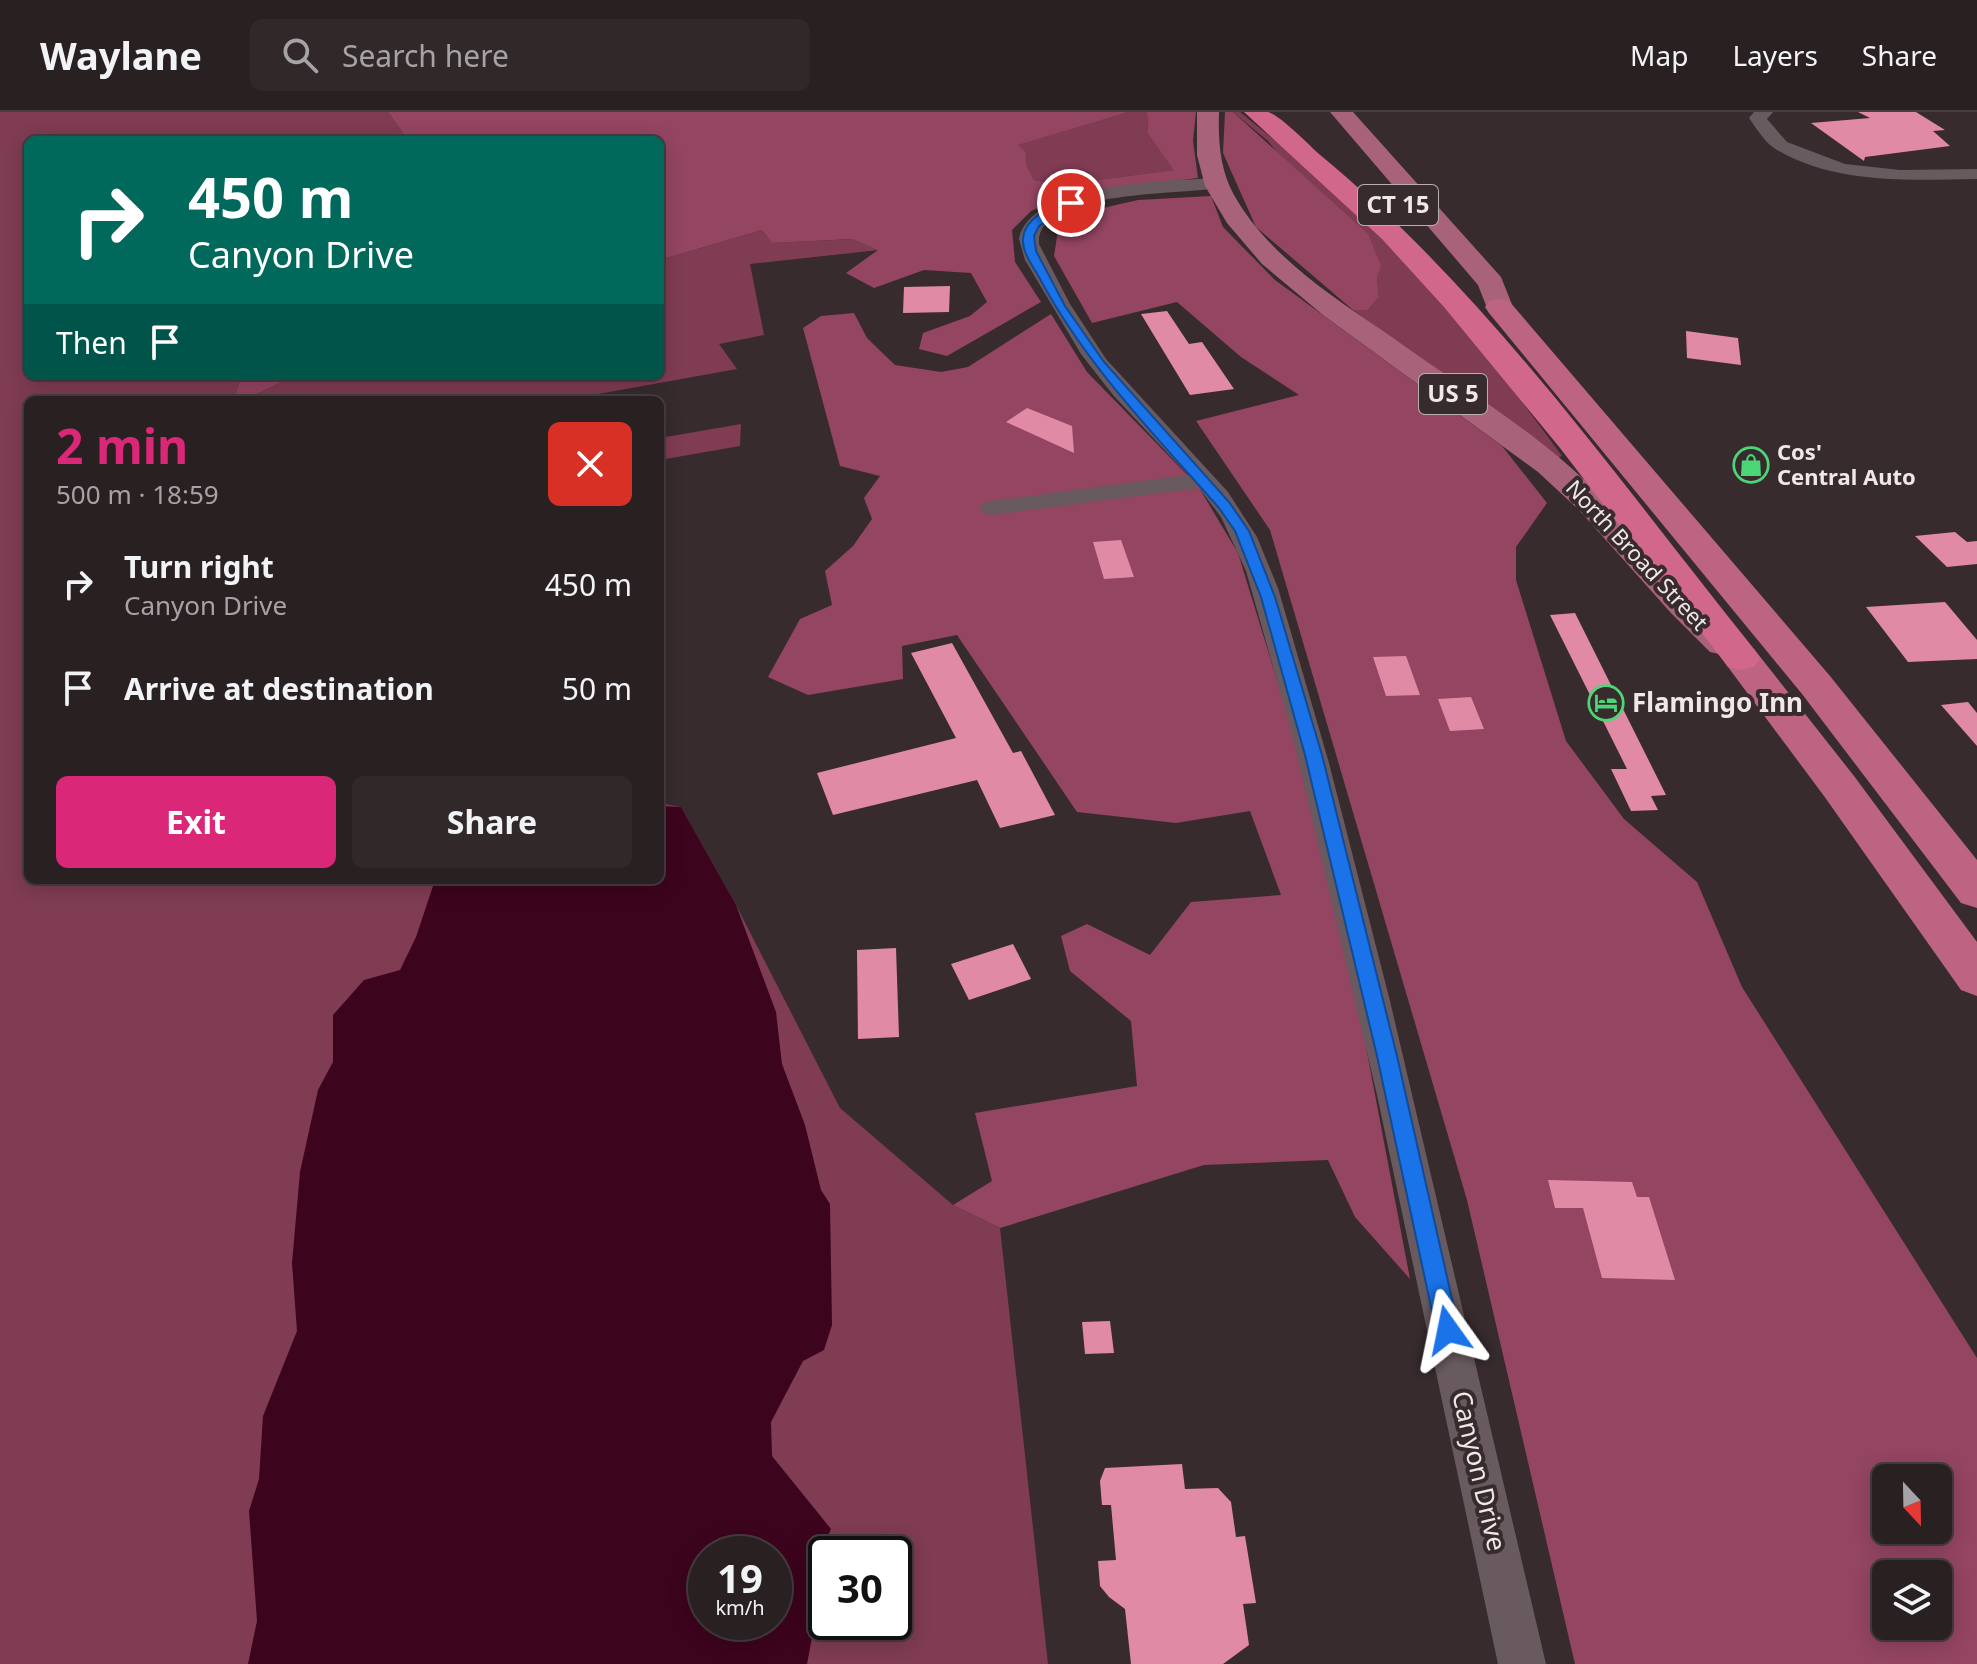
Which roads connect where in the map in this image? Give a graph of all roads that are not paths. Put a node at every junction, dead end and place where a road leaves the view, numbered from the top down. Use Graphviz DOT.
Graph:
graph roads {
  1 [pos="1208,112"];
  2 [pos="1255,112"];
  3 [pos="1288,112"];
  4 [pos="1341,112"];
  5 [pos="1765,112"];
  6 [pos="1977,174"];
  7 [pos="1216,183"];
  8 [pos="1499,307"];
  9 [pos="1202,480"];
  10 [pos="992,508"];
  11 [pos="1741,658"];
  12 [pos="1977,891"];
  13 [pos="1977,977"];
  14 [pos="1522,1664"];
  1 -- 7 [label="main road, North Broad Street / US 5"];
  2 -- 11 [label="highway, CT 15"];
  3 -- 8 [label="highway, CT 15"];
  4 -- 8 [label="main road, North Broad Street"];
  5 -- 6 [label="street"];
  7 -- 9 [label="street, Canyon Drive"];
  7 -- 11 [label="main road, North Broad Street / US 5"];
  8 -- 12 [label="highway, North Broad Street"];
  9 -- 10 [label="street"];
  9 -- 14 [label="street, Canyon Drive"];
  11 -- 13 [label="highway, North Broad Street / US 5"];
}
